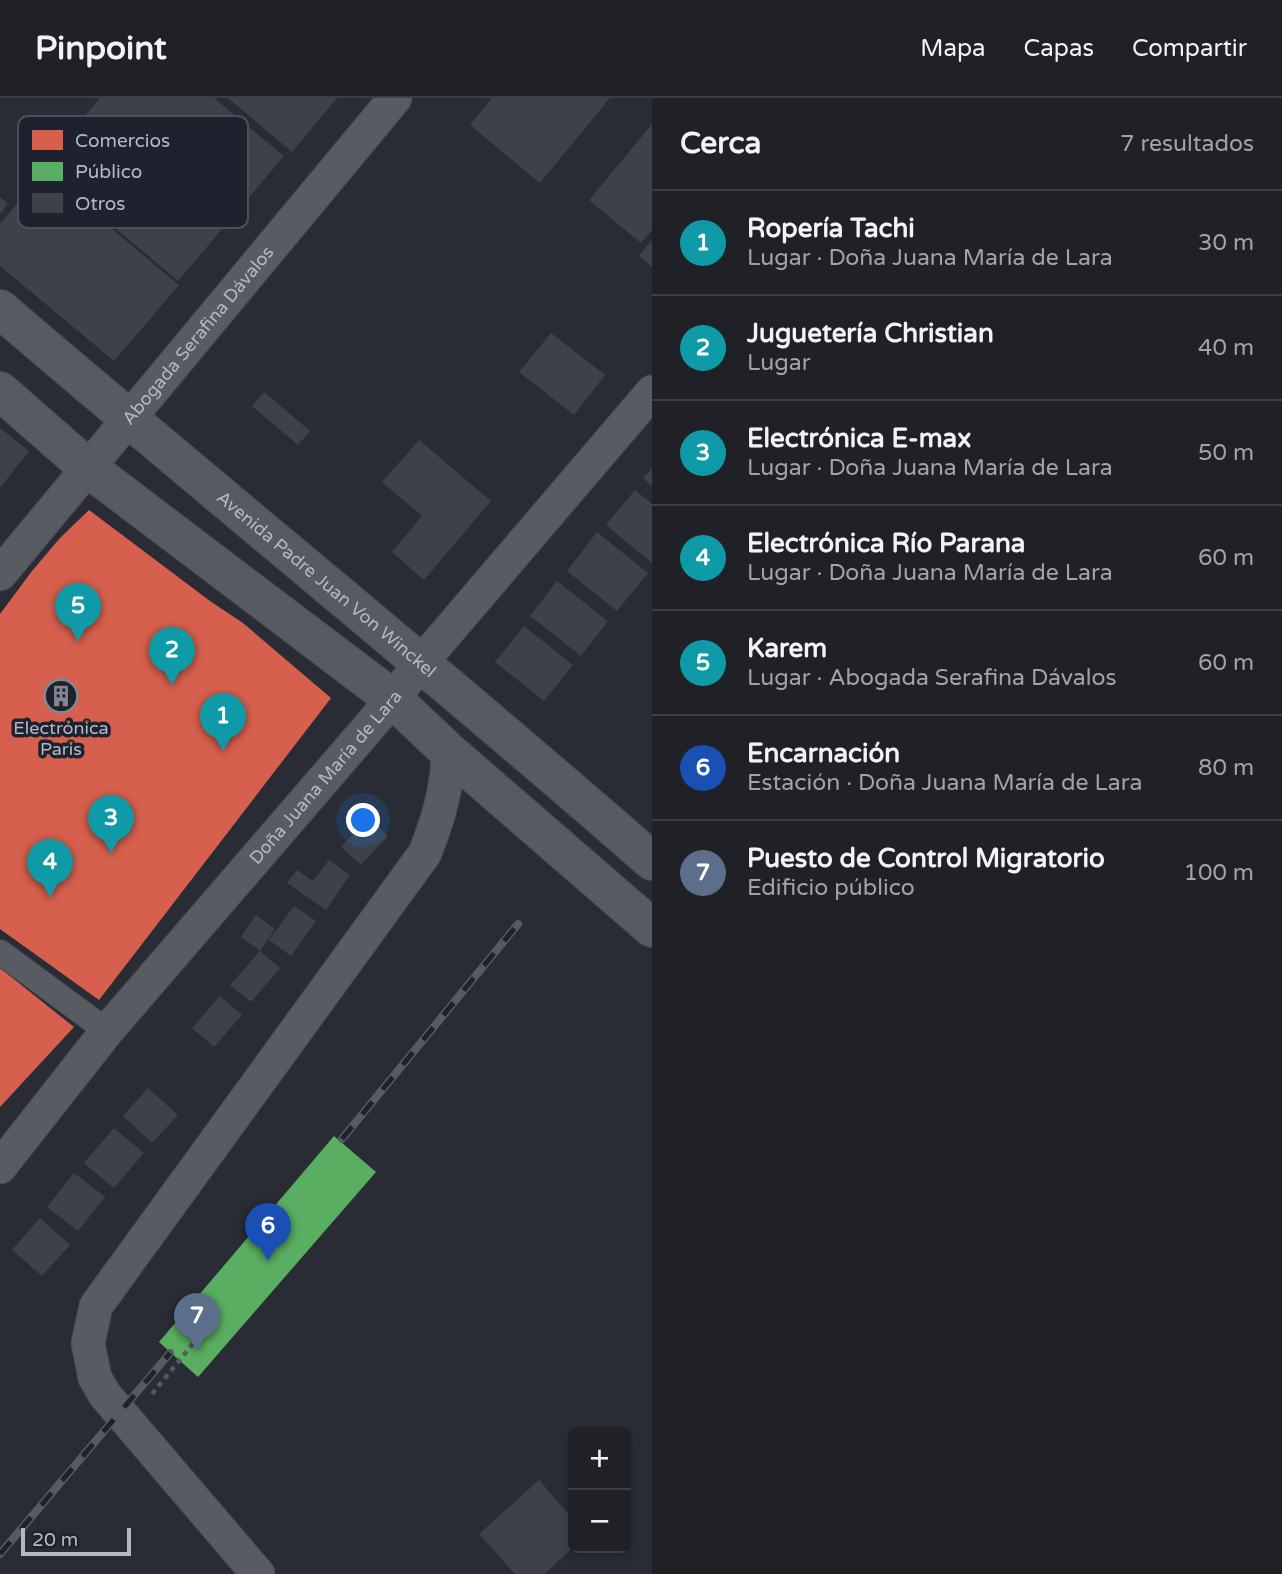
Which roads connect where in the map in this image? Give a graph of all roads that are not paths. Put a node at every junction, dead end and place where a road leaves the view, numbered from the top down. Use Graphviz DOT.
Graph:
graph roads {
  1 [pos="395,98"];
  2 [pos="0,309"];
  3 [pos="0,391"];
  4 [pos="652,392"];
  5 [pos="128,419"];
  6 [pos="88,468"];
  7 [pos="0,573"];
  8 [pos="420,664"];
  9 [pos="393,699"];
  10 [pos="447,751"];
  11 [pos="652,861"];
  12 [pos="652,928"];
  13 [pos="0,952"];
  14 [pos="107,1031"];
  15 [pos="0,1167"];
  16 [pos="258,1574"];
  1 -- 5 [label="street, Abogada Serafina Dávalos"];
  2 -- 5 [label="main road, Avenida Padre Juan Von Winckel"];
  3 -- 6 [label="main road"];
  4 -- 8 [label="street, Doña Juana María de Lara"];
  5 -- 6 [label="street, Abogada Serafina Dávalos"];
  5 -- 8 [label="main road, Avenida Padre Juan Von Winckel"];
  6 -- 7 [label="street, Abogada Serafina Dávalos"];
  6 -- 9 [label="main road"];
  8 -- 9 [label="street, Doña Juana María de Lara"];
  8 -- 11 [label="main road, Avenida Padre Juan Von Winckel"];
  9 -- 10 [label="main road"];
  9 -- 14 [label="street, Doña Juana María de Lara"];
  10 -- 12 [label="main road"];
  10 -- 16 [label="street"];
  13 -- 14 [label="street"];
  14 -- 15 [label="street, Doña Juana María de Lara"];
}
